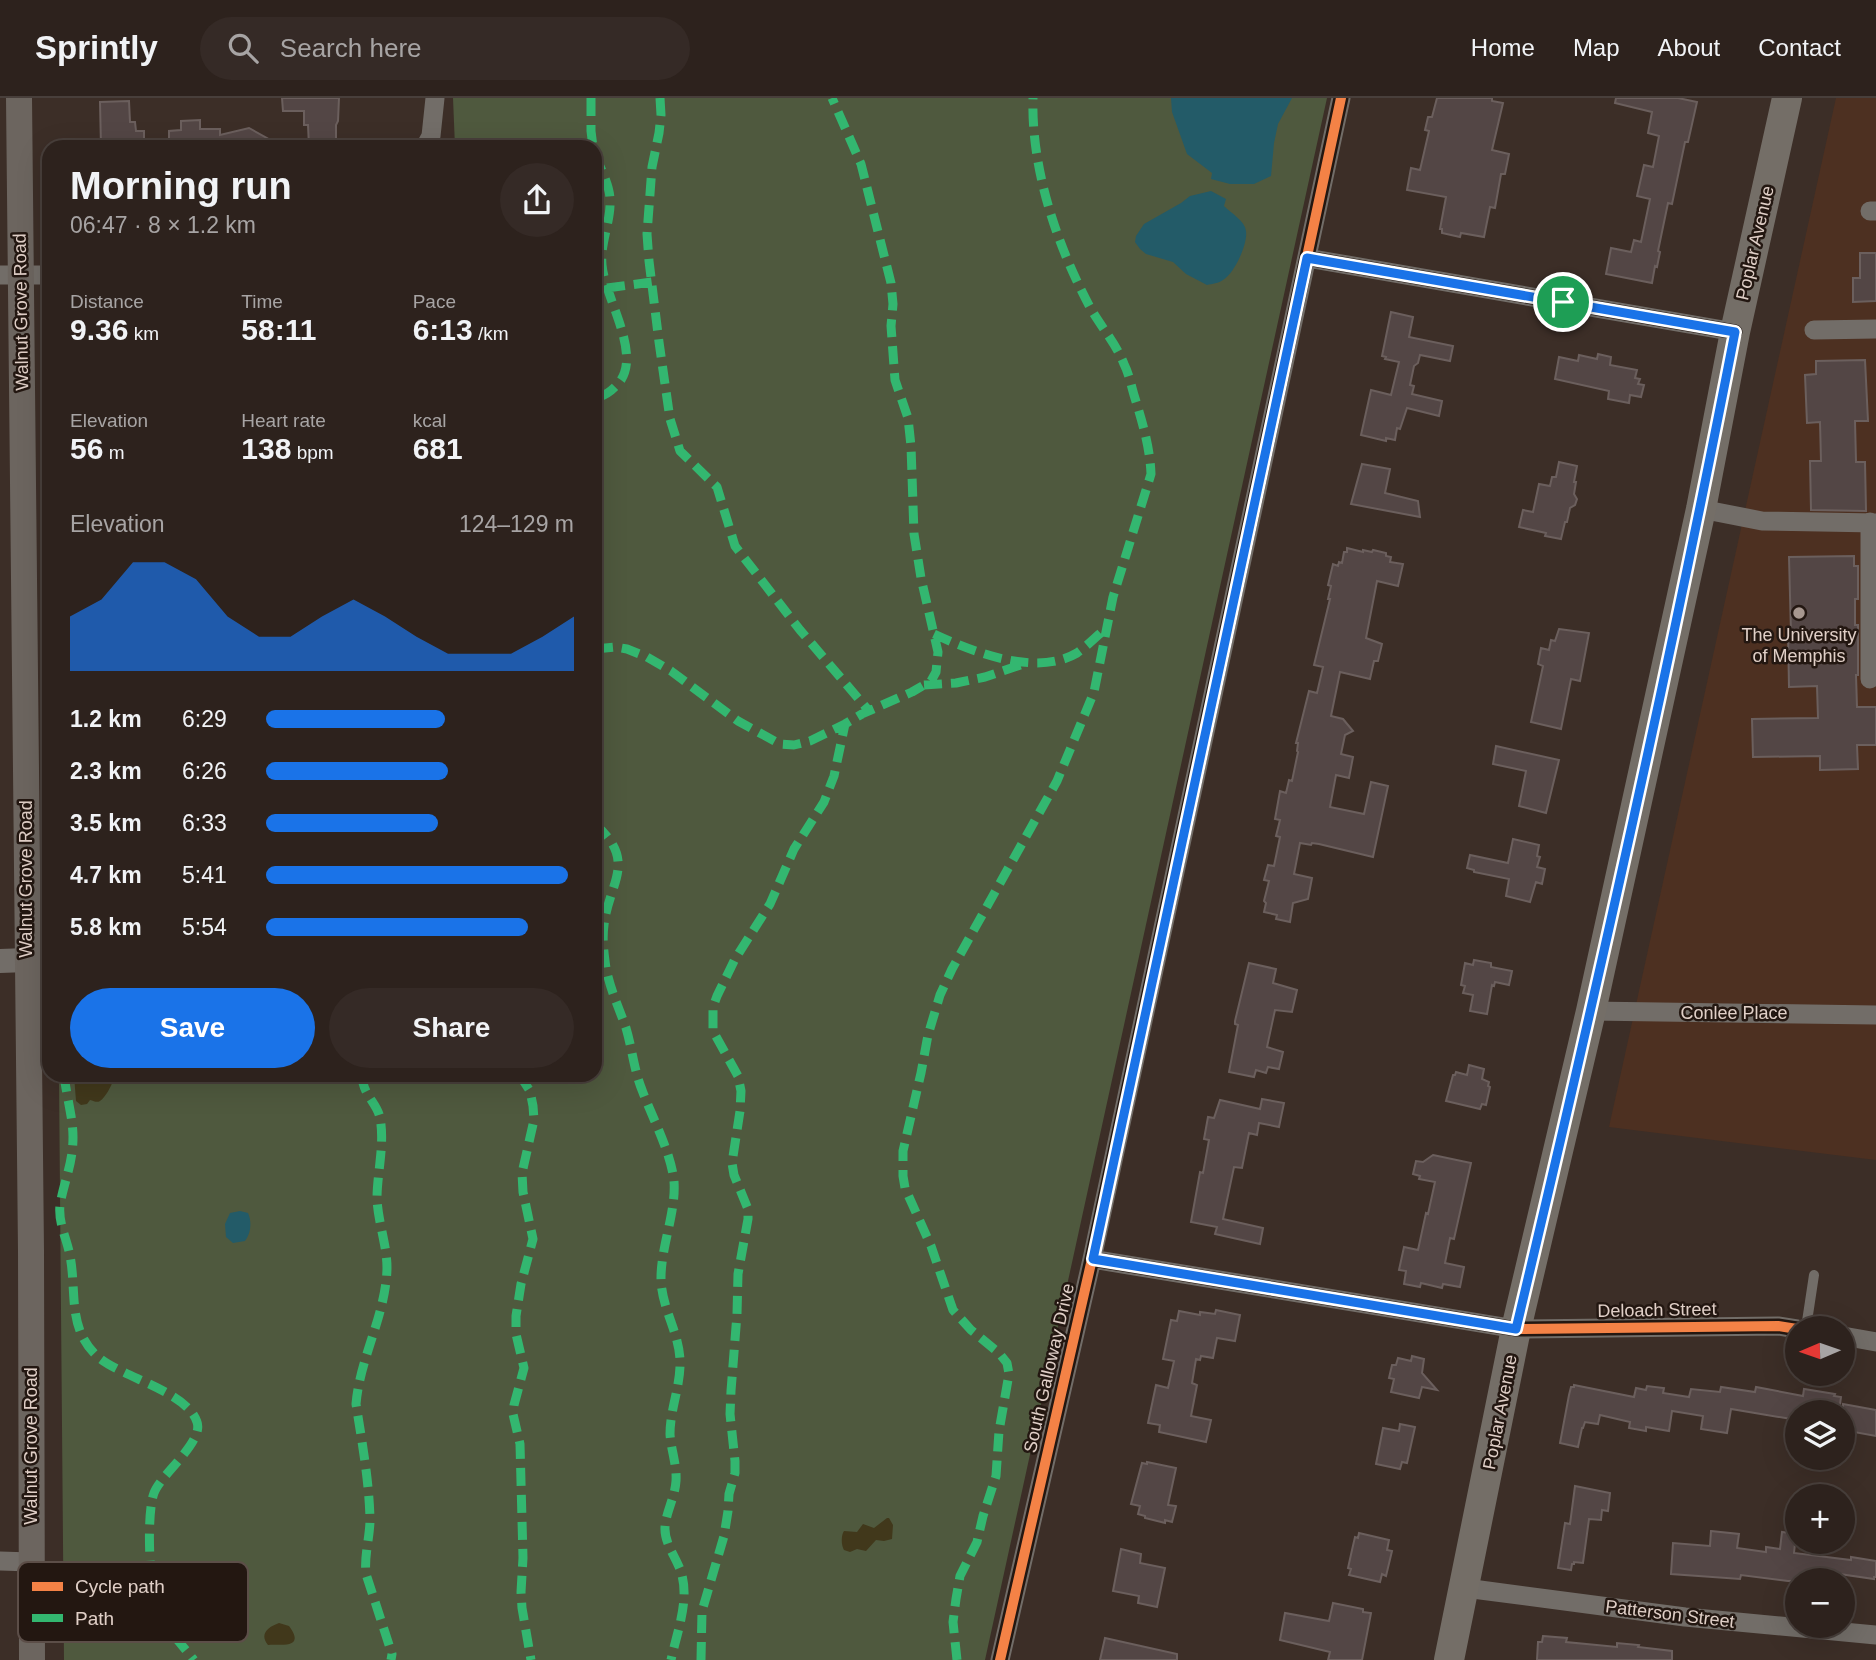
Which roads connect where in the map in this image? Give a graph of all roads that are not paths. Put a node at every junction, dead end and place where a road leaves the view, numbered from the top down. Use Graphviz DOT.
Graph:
graph roads {
  1 [pos="19,98"];
  2 [pos="435,98"];
  3 [pos="1341,98"];
  4 [pos="1787,98"];
  5 [pos="429,140"];
  6 [pos="1307,258"];
  7 [pos="10,275"];
  8 [pos="42,275"];
  9 [pos="1876,329"];
  10 [pos="1814,330"];
  11 [pos="1735,332"];
  12 [pos="1701,509"];
  13 [pos="1873,523"];
  14 [pos="1870,679"];
  15 [pos="27,960"];
  16 [pos="0,961"];
  17 [pos="1591,1011"];
  18 [pos="1876,1014"];
  19 [pos="1093,1259"];
  20 [pos="1814,1276"];
  21 [pos="1808,1316"];
  22 [pos="1785,1327"];
  23 [pos="1516,1329"];
  24 [pos="1855,1338"];
  25 [pos="1876,1342"];
  26 [pos="0,1561"];
  27 [pos="31,1562"];
  28 [pos="1465,1588"];
  29 [pos="1876,1635"];
  30 [pos="32,1642"];
  31 [pos="32,1660"];
  32 [pos="1000,1660"];
  33 [pos="1449,1660"];
  1 -- 7 [label="main road, Walnut Grove Road"];
  2 -- 5 [label="street"];
  3 -- 6 [label="street, South Galloway Drive"];
  4 -- 11 [label="main road, Poplar Avenue"];
  6 -- 11 [label="street"];
  6 -- 19 [label="street, South Galloway Drive"];
  7 -- 8 [label="street"];
  7 -- 15 [label="main road, Walnut Grove Road"];
  9 -- 10 [label="street"];
  11 -- 12 [label="main road, Poplar Avenue"];
  12 -- 13 [label="street"];
  12 -- 17 [label="main road, Poplar Avenue"];
  13 -- 14 [label="street"];
  15 -- 16 [label="street"];
  15 -- 27 [label="main road, Walnut Grove Road"];
  17 -- 18 [label="street, Conlee Place"];
  17 -- 23 [label="main road, Poplar Avenue"];
  19 -- 23 [label="street, Deloach Street"];
  19 -- 32 [label="street, South Galloway Drive"];
  20 -- 21 [label="lane"];
  22 -- 23 [label="street, Deloach Street"];
  23 -- 28 [label="main road, Poplar Avenue"];
  24 -- 25 [label="street"];
  26 -- 27 [label="street"];
  28 -- 29 [label="street, Patterson Street"];
  28 -- 33 [label="main road, Poplar Avenue"];
  30 -- 31 [label="main road, Walnut Grove Road"];
}
